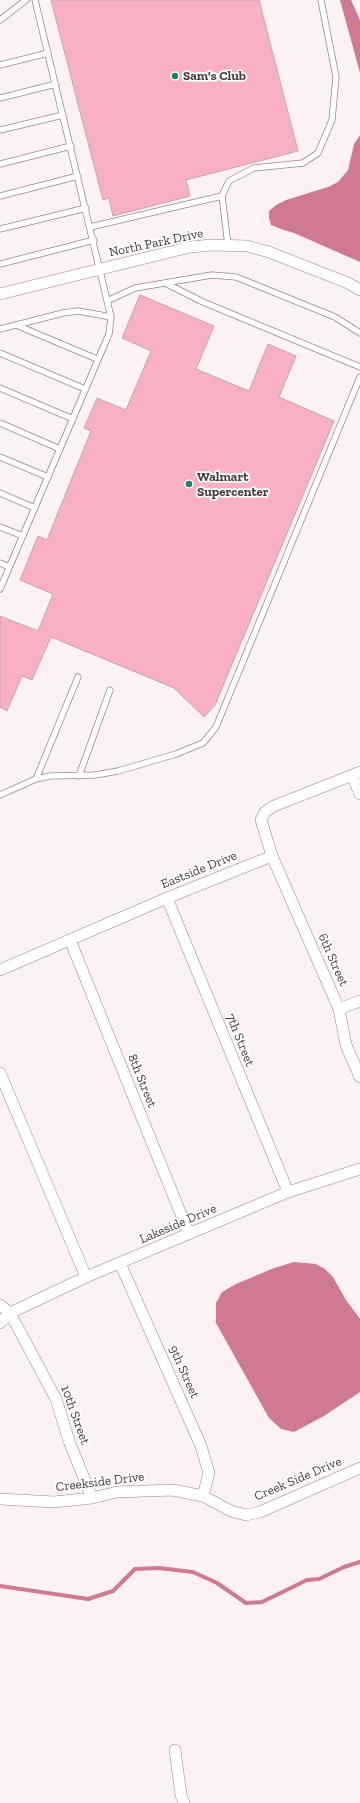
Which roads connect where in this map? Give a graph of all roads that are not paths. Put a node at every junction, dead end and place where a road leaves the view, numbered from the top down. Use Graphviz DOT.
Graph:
graph roads {
  1 [pos="26,0"];
  2 [pos="36,0"];
  3 [pos="321,0"];
  4 [pos="0,20"];
  5 [pos="48,53"];
  6 [pos="0,65"];
  7 [pos="56,84"];
  8 [pos="0,98"];
  9 [pos="63,115"];
  10 [pos="0,130"];
  11 [pos="71,146"];
  12 [pos="0,164"];
  13 [pos="78,176"];
  14 [pos="0,196"];
  15 [pos="222,196"];
  16 [pos="86,208"];
  17 [pos="90,227"];
  18 [pos="0,230"];
  19 [pos="94,240"];
  20 [pos="228,245"];
  21 [pos="0,264"];
  22 [pos="101,269"];
  23 [pos="167,284"];
  24 [pos="360,290"];
  25 [pos="0,294"];
  26 [pos="107,301"];
  27 [pos="111,318"];
  28 [pos="16,325"];
  29 [pos="0,329"];
  30 [pos="360,333"];
  31 [pos="0,353"];
  32 [pos="97,359"];
  33 [pos="360,368"];
  34 [pos="360,377"];
  35 [pos="0,388"];
  36 [pos="85,389"];
  37 [pos="73,419"];
  38 [pos="0,423"];
  39 [pos="60,449"];
  40 [pos="0,457"];
  41 [pos="48,477"];
  42 [pos="0,493"];
  43 [pos="35,508"];
  44 [pos="0,527"];
  45 [pos="23,536"];
  46 [pos="0,563"];
  47 [pos="9,567"];
  48 [pos="0,589"];
  49 [pos="78,677"];
  50 [pos="110,690"];
  51 [pos="356,774"];
  52 [pos="80,776"];
  53 [pos="36,778"];
  54 [pos="0,794"];
  55 [pos="360,794"];
  56 [pos="272,856"];
  57 [pos="167,898"];
  58 [pos="70,940"];
  59 [pos="0,970"];
  60 [pos="360,1001"];
  61 [pos="339,1009"];
  62 [pos="0,1073"];
  63 [pos="360,1077"];
  64 [pos="360,1169"];
  65 [pos="288,1192"];
  66 [pos="190,1234"];
  67 [pos="120,1263"];
  68 [pos="86,1278"];
  69 [pos="0,1305"];
  70 [pos="10,1313"];
  71 [pos="0,1323"];
  72 [pos="360,1468"];
  73 [pos="203,1496"];
  74 [pos="92,1498"];
  75 [pos="0,1499"];
  76 [pos="175,1750"];
  77 [pos="184,1803"];
  1 -- 4 [label="lane"];
  2 -- 5 [label="lane"];
  3 -- 15 [label="lane"];
  5 -- 6 [label="lane"];
  5 -- 7 [label="lane"];
  7 -- 8 [label="lane"];
  7 -- 9 [label="lane"];
  9 -- 10 [label="lane"];
  9 -- 11 [label="lane"];
  11 -- 12 [label="lane"];
  11 -- 13 [label="lane"];
  13 -- 14 [label="lane"];
  13 -- 16 [label="lane"];
  15 -- 17 [label="lane"];
  15 -- 20 [label="lane"];
  16 -- 17 [label="lane"];
  16 -- 18 [label="lane"];
  17 -- 19 [label="lane"];
  19 -- 21 [label="lane"];
  19 -- 22 [label="lane"];
  20 -- 22 [label="street, North Park Drive"];
  20 -- 24 [label="street, North Park Drive"];
  22 -- 25 [label="street, North Park Drive"];
  22 -- 26 [label="lane"];
  23 -- 26 [label="lane"];
  23 -- 30 [label="lane"];
  23 -- 33 [label="lane"];
  26 -- 27 [label="lane"];
  27 -- 28 [label="lane"];
  27 -- 32 [label="lane"];
  28 -- 29 [label="lane"];
  28 -- 32 [label="lane"];
  31 -- 36 [label="lane"];
  32 -- 36 [label="lane"];
  34 -- 52 [label="lane"];
  35 -- 37 [label="lane"];
  36 -- 37 [label="lane"];
  37 -- 39 [label="lane"];
  38 -- 39 [label="lane"];
  39 -- 41 [label="lane"];
  40 -- 41 [label="lane"];
  41 -- 43 [label="lane"];
  42 -- 43 [label="lane"];
  43 -- 45 [label="lane"];
  44 -- 45 [label="lane"];
  45 -- 47 [label="lane"];
  46 -- 47 [label="lane"];
  47 -- 48 [label="lane"];
  49 -- 53 [label="lane"];
  50 -- 52 [label="lane"];
  51 -- 55 [label="street"];
  51 -- 56 [label="street"];
  52 -- 53 [label="lane"];
  53 -- 54 [label="lane"];
  56 -- 57 [label="street, Eastside Drive"];
  56 -- 61 [label="street, 6th Street"];
  57 -- 58 [label="street, Eastside Drive"];
  57 -- 65 [label="street, 7th Street"];
  58 -- 59 [label="street, Eastside Drive"];
  58 -- 66 [label="street, 8th Street"];
  60 -- 61 [label="street"];
  61 -- 63 [label="street, 6th Street"];
  62 -- 68 [label="street"];
  64 -- 65 [label="street, Lakeside Drive"];
  65 -- 66 [label="street, Lakeside Drive"];
  66 -- 67 [label="street, Lakeside Drive"];
  67 -- 68 [label="street, Lakeside Drive"];
  67 -- 73 [label="street, 9th Street"];
  68 -- 70 [label="street, Lakeside Drive"];
  69 -- 70 [label="street, 10th Street"];
  70 -- 71 [label="street"];
  70 -- 74 [label="street, 10th Street"];
  72 -- 73 [label="street, Creek Side Drive"];
  73 -- 74 [label="street, Creekside Drive"];
  74 -- 75 [label="street, Creekside Drive"];
  76 -- 77 [label="street"];
}
